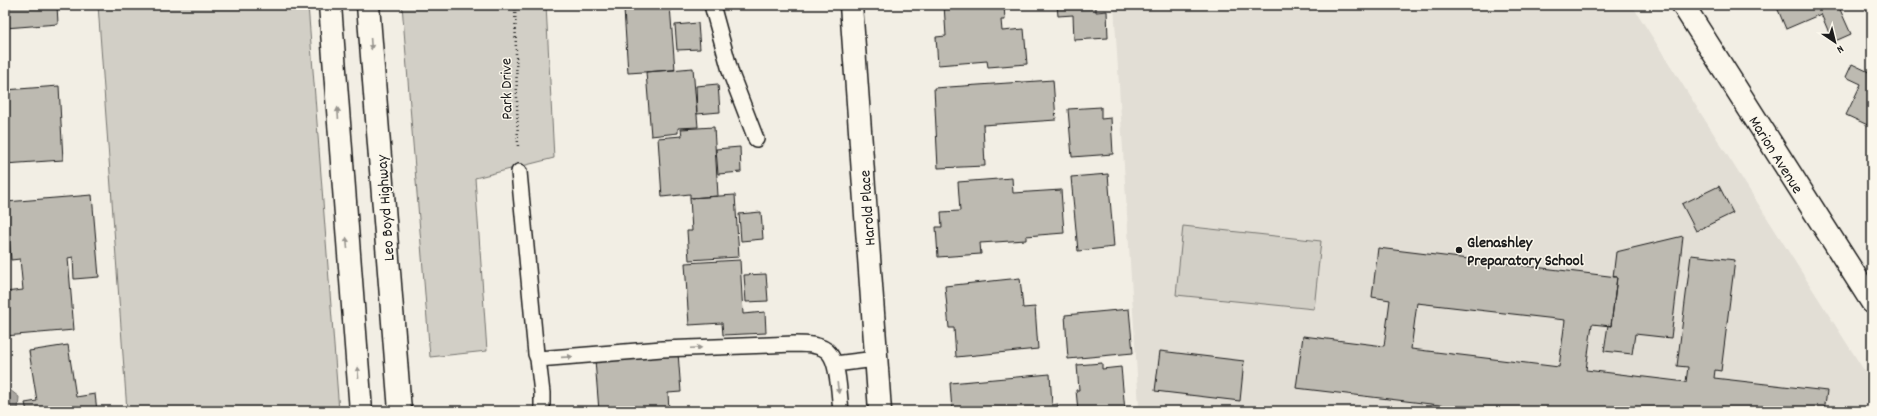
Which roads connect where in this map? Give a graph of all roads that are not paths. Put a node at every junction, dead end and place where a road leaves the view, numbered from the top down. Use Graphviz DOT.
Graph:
graph roads {
  1 [pos="330,5"];
  2 [pos="368,5"];
  3 [pos="712,5"];
  4 [pos="851,5"];
  5 [pos="1683,5"];
  6 [pos="756,139"];
  7 [pos="519,172"];
  8 [pos="390,289"];
  9 [pos="1872,302"];
  10 [pos="538,359"];
  11 [pos="876,359"];
  12 [pos="835,364"];
  13 [pos="361,411"];
  14 [pos="400,411"];
  15 [pos="413,411"];
  16 [pos="542,411"];
  17 [pos="841,411"];
  18 [pos="880,411"];
  13 -- 1 [label="main road, one-way"];
  2 -- 8 [label="main road, Leo Boyd Highway, one-way"];
  3 -- 6 [label="lane"];
  4 -- 11 [label="main road, Harold Place"];
  5 -- 9 [label="main road, Marion Avenue"];
  7 -- 10 [label="lane"];
  8 -- 14 [label="main road, Leo Boyd Highway"];
  8 -- 15 [label="main road"];
  10 -- 12 [label="lane, one-way"];
  10 -- 16 [label="lane"];
  11 -- 12 [label="lane"];
  11 -- 18 [label="main road, Harold Place"];
  12 -- 17 [label="lane, one-way"];
}
